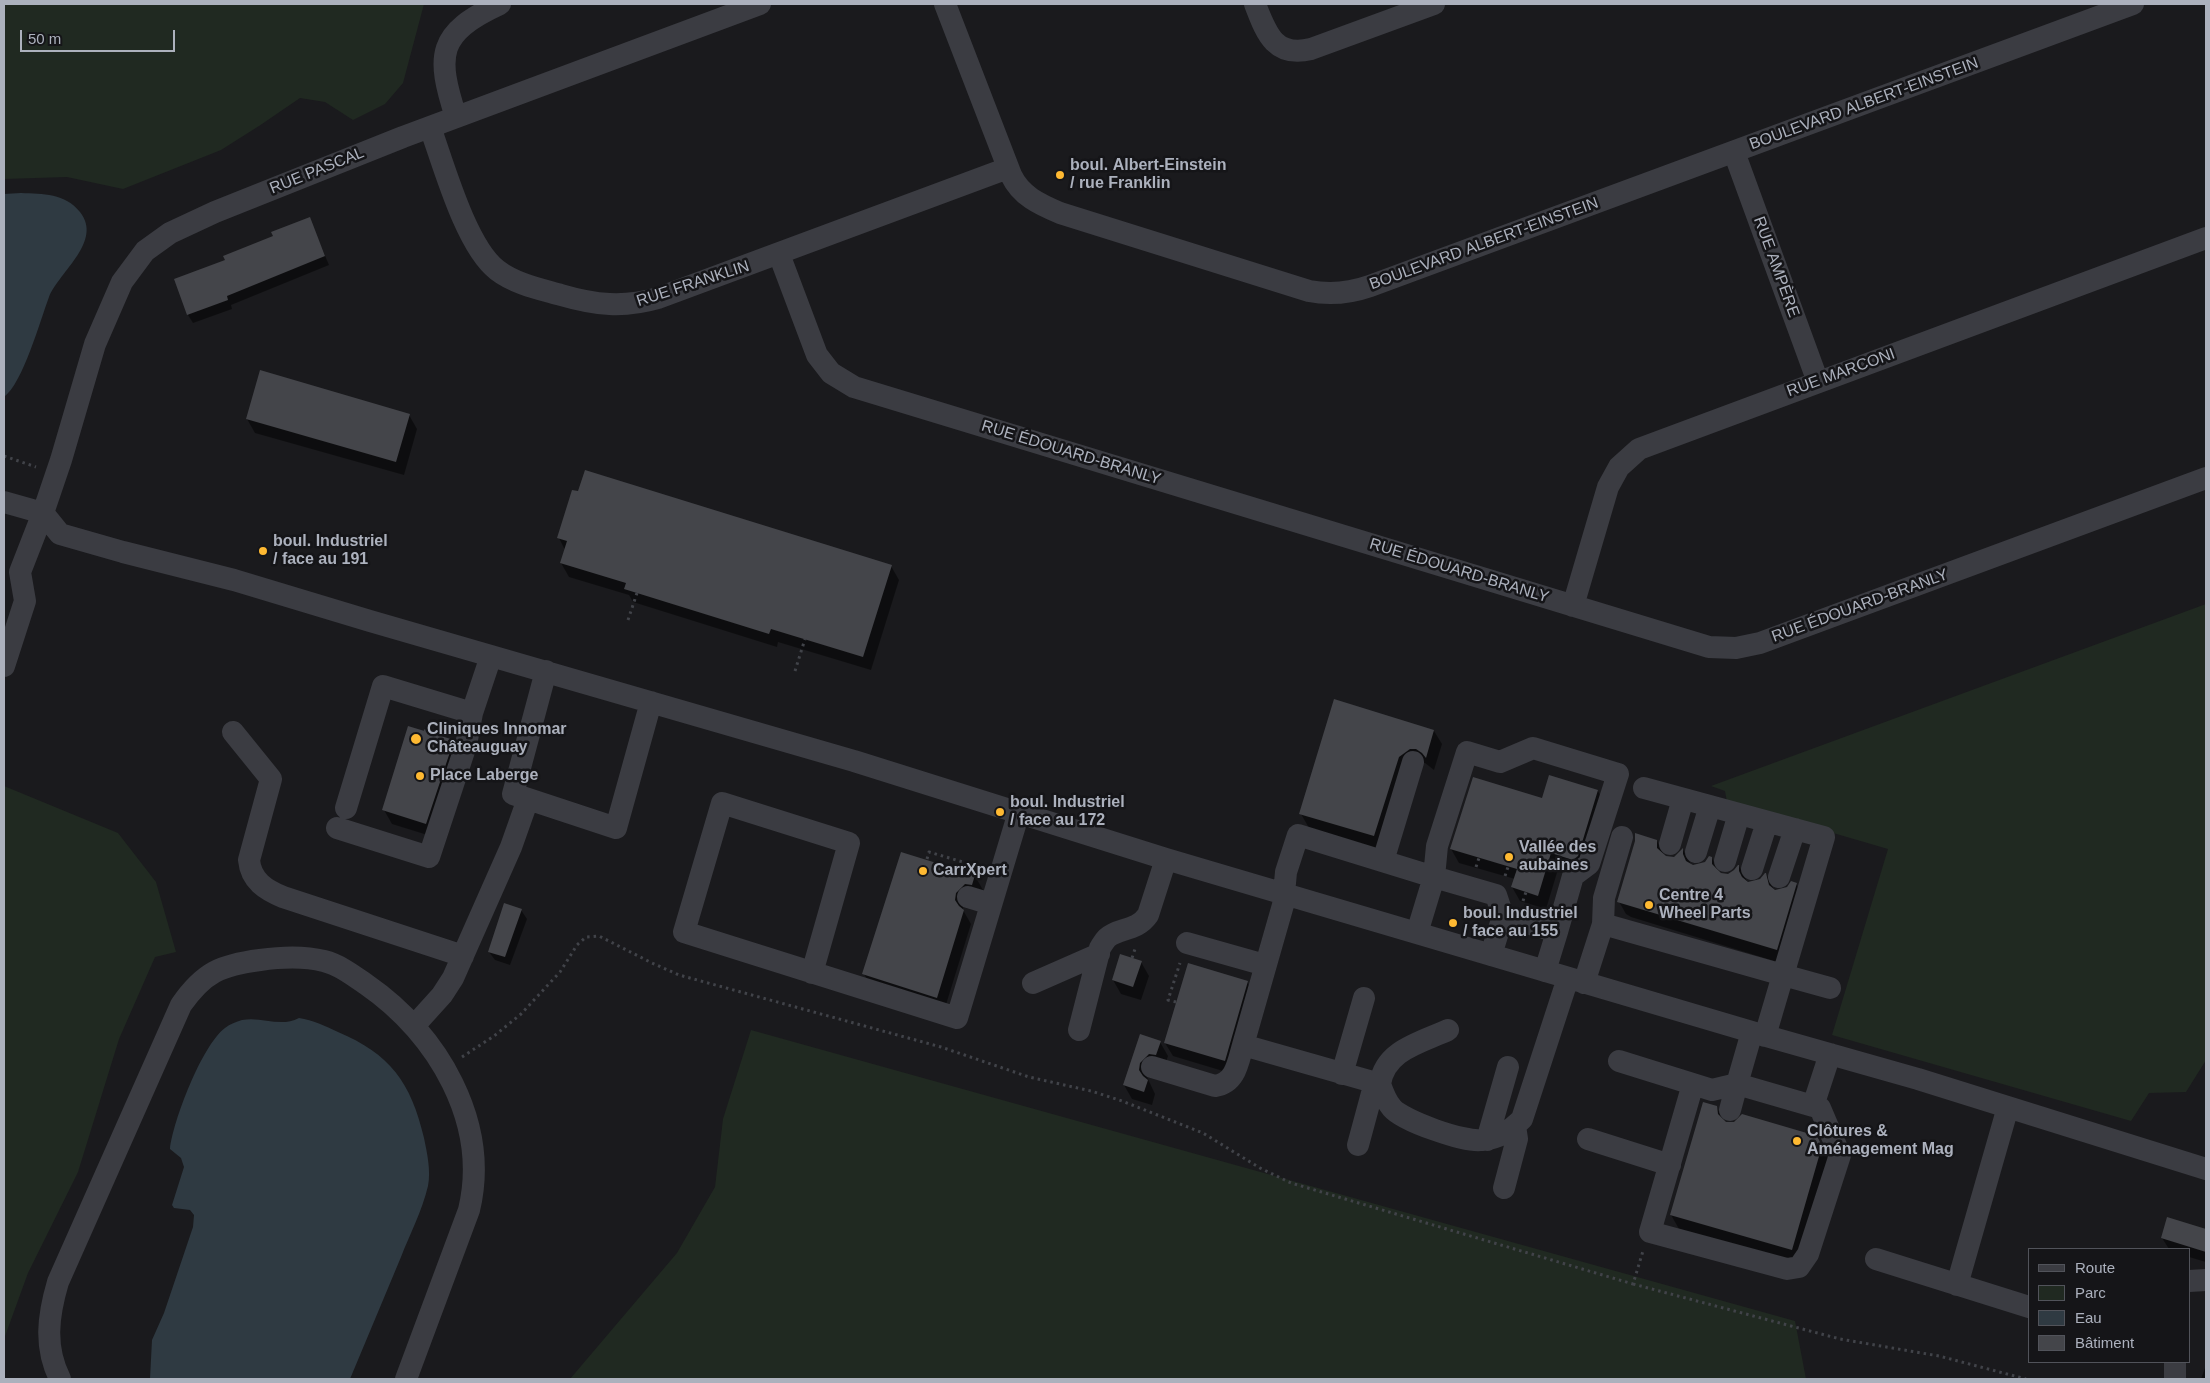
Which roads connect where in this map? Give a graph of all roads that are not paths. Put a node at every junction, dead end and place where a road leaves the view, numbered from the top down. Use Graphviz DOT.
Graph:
graph roads {
  1 [pos="500,4"];
  2 [pos="760,4"];
  3 [pos="945,4"];
  4 [pos="1255,4"];
  5 [pos="1434,4"];
  6 [pos="2133,4"];
  7 [pos="456,118"];
  8 [pos="430,127"];
  9 [pos="1734,152"];
  10 [pos="1008,168"];
  11 [pos="2206,238"];
  12 [pos="779,254"];
  13 [pos="1818,382"];
  14 [pos="2206,478"];
  15 [pos="4,502"];
  16 [pos="43,513"];
  17 [pos="1573,606"];
  18 [pos="491,656"];
  19 [pos="4,666"];
  20 [pos="546,671"];
  21 [pos="652,702"];
  22 [pos="472,713"];
  23 [pos="233,732"];
  24 [pos="1413,762"];
  25 [pos="1644,788"];
  26 [pos="528,799"];
  27 [pos="1683,799"];
  28 [pos="1710,806"];
  29 [pos="346,808"];
  30 [pos="1019,812"];
  31 [pos="1739,814"];
  32 [pos="1767,822"];
  33 [pos="337,828"];
  34 [pos="1795,829"];
  35 [pos="1622,837"];
  36 [pos="1670,844"];
  37 [pos="1696,852"];
  38 [pos="1166,859"];
  39 [pos="1725,861"];
  40 [pos="1383,862"];
  41 [pos="1752,869"];
  42 [pos="1434,877"];
  43 [pos="1779,877"];
  44 [pos="1284,894"];
  45 [pos="968,898"];
  46 [pos="991,904"];
  47 [pos="1503,916"];
  48 [pos="1603,924"];
  49 [pos="1557,932"];
  50 [pos="1417,933"];
  51 [pos="1184,949"];
  52 [pos="1099,954"];
  53 [pos="1491,954"];
  54 [pos="463,956"];
  55 [pos="1266,966"];
  56 [pos="1545,971"];
  57 [pos="812,973"];
  58 [pos="1783,975"];
  59 [pos="1576,981"];
  60 [pos="1033,983"];
  61 [pos="1830,988"];
  62 [pos="1364,998"];
  63 [pos="414,1026"];
  64 [pos="1079,1030"];
  65 [pos="1448,1030"];
  66 [pos="1758,1034"];
  67 [pos="1243,1045"];
  68 [pos="1830,1054"];
  69 [pos="1619,1061"];
  70 [pos="1152,1067"];
  71 [pos="1508,1067"];
  72 [pos="1342,1074"];
  73 [pos="1378,1083"];
  74 [pos="1692,1084"];
  75 [pos="1738,1084"];
  76 [pos="1812,1106"];
  77 [pos="2008,1107"];
  78 [pos="1730,1110"];
  79 [pos="1515,1126"];
  80 [pos="1487,1140"];
  81 [pos="1588,1140"];
  82 [pos="1358,1145"];
  83 [pos="2206,1169"];
  84 [pos="1671,1176"];
  85 [pos="1504,1188"];
  86 [pos="1876,1259"];
  87 [pos="2206,1280"];
  88 [pos="2190,1281"];
  89 [pos="1957,1284"];
  90 [pos="2028,1307"];
  91 [pos="2175,1363"];
  92 [pos="60,1379"];
  93 [pos="406,1379"];
  94 [pos="2175,1379"];
  1 -- 7 [label="street"];
  2 -- 7 [label="street, RUE PASCAL"];
  3 -- 10 [label="street, BOULEVARD ALBERT-EINSTEIN"];
  4 -- 5 [label="street"];
  6 -- 9 [label="street, BOULEVARD ALBERT-EINSTEIN"];
  7 -- 8 [label="street, RUE PASCAL"];
  8 -- 12 [label="street, RUE FRANKLIN"];
  8 -- 16 [label="street, RUE PASCAL"];
  9 -- 10 [label="street, BOULEVARD ALBERT-EINSTEIN"];
  9 -- 13 [label="street, RUE AMPÈRE"];
  10 -- 12 [label="street, RUE FRANKLIN"];
  11 -- 13 [label="street, RUE MARCONI"];
  12 -- 17 [label="street, RUE ÉDOUARD-BRANLY"];
  13 -- 17 [label="street, RUE MARCONI"];
  14 -- 17 [label="street, RUE ÉDOUARD-BRANLY"];
  15 -- 16 [label="street"];
  16 -- 18 [label="street"];
  16 -- 19 [label="street, RUE PASCAL"];
  18 -- 20 [label="street"];
  18 -- 22 [label="street"];
  20 -- 21 [label="street"];
  20 -- 26 [label="street"];
  21 -- 26 [label="street"];
  21 -- 30 [label="street"];
  22 -- 29 [label="street"];
  22 -- 33 [label="street"];
  23 -- 54 [label="street"];
  24 -- 40 [label="street"];
  25 -- 27 [label="street"];
  26 -- 54 [label="street"];
  27 -- 28 [label="street"];
  27 -- 36 [label="street"];
  28 -- 31 [label="street"];
  28 -- 37 [label="street"];
  30 -- 38 [label="street"];
  30 -- 46 [label="street"];
  31 -- 32 [label="street"];
  31 -- 39 [label="street"];
  32 -- 34 [label="street"];
  32 -- 41 [label="street"];
  34 -- 43 [label="street"];
  34 -- 58 [label="street"];
  35 -- 48 [label="street"];
  38 -- 44 [label="street"];
  38 -- 52 [label="street"];
  40 -- 42 [label="street"];
  40 -- 44 [label="street"];
  42 -- 47 [label="street"];
  42 -- 49 [label="street"];
  42 -- 50 [label="street"];
  44 -- 50 [label="street"];
  44 -- 55 [label="street"];
  45 -- 46 [label="street"];
  46 -- 57 [label="street"];
  47 -- 49 [label="street"];
  47 -- 53 [label="street"];
  48 -- 58 [label="street"];
  48 -- 59 [label="street"];
  49 -- 56 [label="street"];
  50 -- 53 [label="street"];
  51 -- 55 [label="street"];
  52 -- 60 [label="street"];
  52 -- 64 [label="street"];
  53 -- 56 [label="street"];
  54 -- 63 [label="street"];
  55 -- 67 [label="street"];
  56 -- 59 [label="street"];
  57 -- 57 [label="street"];
  58 -- 61 [label="street"];
  58 -- 66 [label="street"];
  59 -- 66 [label="street"];
  59 -- 79 [label="street"];
  62 -- 72 [label="street"];
  63 -- 92 [label="street"];
  63 -- 93 [label="street"];
  65 -- 73 [label="street"];
  66 -- 68 [label="street"];
  66 -- 75 [label="street"];
  67 -- 70 [label="street"];
  67 -- 72 [label="street"];
  68 -- 76 [label="street"];
  68 -- 77 [label="street"];
  69 -- 74 [label="street"];
  71 -- 80 [label="street"];
  72 -- 73 [label="street"];
  73 -- 80 [label="street"];
  73 -- 82 [label="street"];
  74 -- 75 [label="street"];
  74 -- 84 [label="street"];
  75 -- 76 [label="street"];
  75 -- 78 [label="street"];
  76 -- 84 [label="street"];
  77 -- 83 [label="street"];
  77 -- 89 [label="street"];
  79 -- 80 [label="street"];
  79 -- 85 [label="street"];
  81 -- 84 [label="street"];
  86 -- 89 [label="street"];
  87 -- 88 [label="street"];
  89 -- 90 [label="street"];
  91 -- 94 [label="street"];
}
